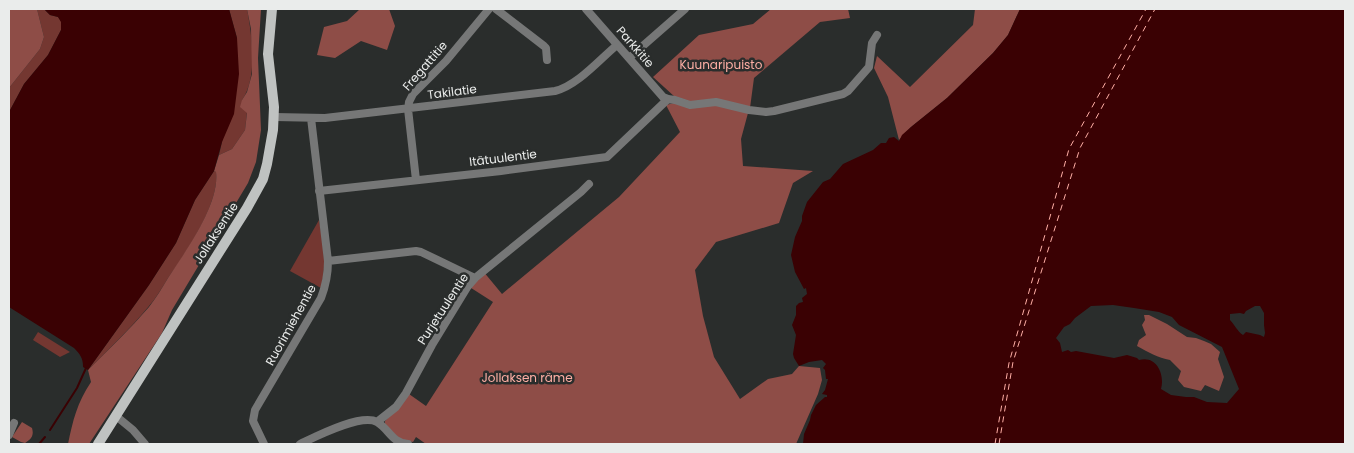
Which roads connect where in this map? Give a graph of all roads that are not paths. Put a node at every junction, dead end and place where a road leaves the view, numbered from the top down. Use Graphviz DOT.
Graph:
graph roads {
  1 [pos="272,9"];
  2 [pos="489,9"];
  3 [pos="496,9"];
  4 [pos="586,9"];
  5 [pos="685,9"];
  6 [pos="877,35"];
  7 [pos="617,45"];
  8 [pos="629,58"];
  9 [pos="547,60"];
  10 [pos="668,99"];
  11 [pos="408,109"];
  12 [pos="275,117"];
  13 [pos="311,118"];
  14 [pos="416,180"];
  15 [pos="589,184"];
  16 [pos="319,190"];
  17 [pos="328,261"];
  18 [pos="474,278"];
  19 [pos="116,416"];
  20 [pos="378,422"];
  21 [pos="14,423"];
  22 [pos="9,435"];
  23 [pos="397,443"];
  24 [pos="98,444"];
  25 [pos="145,444"];
  26 [pos="264,444"];
  27 [pos="300,444"];
  28 [pos="408,444"];
  1 -- 12 [label="main road, Jollaksentie"];
  2 -- 11 [label="street, Fregattitie"];
  3 -- 9 [label="street"];
  4 -- 7 [label="street, Parkkitie"];
  5 -- 8 [label="street"];
  6 -- 10 [label="street"];
  7 -- 8 [label="street, Parkkitie"];
  7 -- 11 [label="street, Takilatie"];
  8 -- 10 [label="street, Parkkitie"];
  10 -- 14 [label="street, Itätuulentie"];
  11 -- 13 [label="street, Takilatie"];
  11 -- 14 [label="street, Fregattitie"];
  12 -- 13 [label="street, Takilatie"];
  12 -- 19 [label="main road, Jollaksentie"];
  13 -- 16 [label="street, Ruorimiehentie"];
  14 -- 16 [label="street, Itätuulentie"];
  15 -- 18 [label="street, Purjetuulentie"];
  16 -- 17 [label="street, Ruorimiehentie"];
  17 -- 18 [label="street"];
  17 -- 26 [label="street, Ruorimiehentie"];
  18 -- 20 [label="street, Purjetuulentie"];
  19 -- 24 [label="main road, Jollaksentie"];
  19 -- 25 [label="street"];
  20 -- 23 [label="street"];
  20 -- 27 [label="street"];
  21 -- 22 [label="street"];
  23 -- 28 [label="street"];
}
